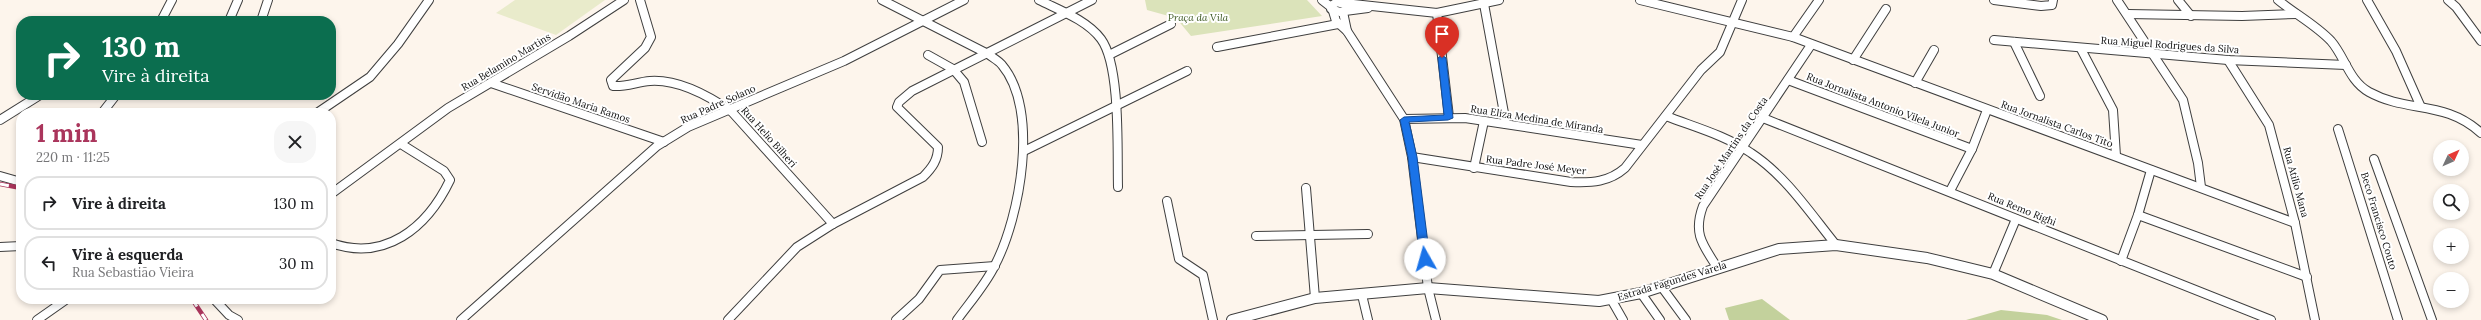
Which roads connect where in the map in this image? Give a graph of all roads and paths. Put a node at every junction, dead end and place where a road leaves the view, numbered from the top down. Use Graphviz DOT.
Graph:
graph roads {
  1 [pos="172,0"];
  2 [pos="238,0"];
  3 [pos="268,0"];
  4 [pos="429,0"];
  5 [pos="624,0"];
  6 [pos="640,0"];
  7 [pos="882,0"];
  8 [pos="964,0"];
  9 [pos="1039,0"];
  10 [pos="1092,0"];
  11 [pos="1322,0"];
  12 [pos="1499,0"];
  13 [pos="1640,0"];
  14 [pos="1742,0"];
  15 [pos="1819,0"];
  16 [pos="1994,0"];
  17 [pos="2053,0"];
  18 [pos="2117,0"];
  19 [pos="2178,0"];
  20 [pos="2278,0"];
  21 [pos="2367,0"];
  22 [pos="2448,0"];
  23 [pos="1340,2"];
  24 [pos="1360,2"];
  25 [pos="1484,4"];
  26 [pos="1370,7"];
  27 [pos="1332,9"];
  28 [pos="1886,9"];
  29 [pos="1344,11"];
  30 [pos="1064,13"];
  31 [pos="1437,13"];
  32 [pos="2128,14"];
  33 [pos="2296,14"];
  34 [pos="164,16"];
  35 [pos="231,16"];
  36 [pos="263,16"];
  37 [pos="2191,16"];
  38 [pos="921,20"];
  39 [pos="1734,23"];
  40 [pos="1171,24"];
  41 [pos="1338,24"];
  42 [pos="1347,31"];
  43 [pos="1793,37"];
  44 [pos="1994,40"];
  45 [pos="2481,41"];
  46 [pos="2014,42"];
  47 [pos="1811,45"];
  48 [pos="1217,47"];
  49 [pos="2081,49"];
  50 [pos="1934,50"];
  51 [pos="988,54"];
  52 [pos="2154,54"];
  53 [pos="1109,55"];
  54 [pos="928,56"];
  55 [pos="1853,60"];
  56 [pos="2228,60"];
  57 [pos="2346,65"];
  58 [pos="954,69"];
  59 [pos="1187,71"];
  60 [pos="1788,80"];
  61 [pos="491,83"];
  62 [pos="1915,83"];
  63 [pos="2040,96"];
  64 [pos="32,100"];
  65 [pos="112,100"];
  66 [pos="2420,105"];
  67 [pos="19,108"];
  68 [pos="106,108"];
  69 [pos="324,108"];
  70 [pos="728,109"];
  71 [pos="1114,109"];
  72 [pos="16,110"];
  73 [pos="1987,110"];
  74 [pos="1666,116"];
  75 [pos="1448,118"];
  76 [pos="1763,118"];
  77 [pos="0,120"];
  78 [pos="1404,120"];
  79 [pos="1484,121"];
  80 [pos="1506,124"];
  81 [pos="2338,129"];
  82 [pos="2481,133"];
  83 [pos="664,142"];
  84 [pos="982,142"];
  85 [pos="401,144"];
  86 [pos="1642,145"];
  87 [pos="1742,147"];
  88 [pos="1972,149"];
  89 [pos="1024,151"];
  90 [pos="2116,156"];
  91 [pos="1412,157"];
  92 [pos="2374,159"];
  93 [pos="1474,168"];
  94 [pos="2151,170"];
  95 [pos="0,176"];
  96 [pos="16,181"];
  97 [pos="1118,187"];
  98 [pos="2201,187"];
  99 [pos="1306,188"];
  100 [pos="336,190"];
  101 [pos="1950,192"];
  102 [pos="1167,201"];
  103 [pos="2138,215"];
  104 [pos="2016,219"];
  105 [pos="2295,223"];
  106 [pos="833,224"];
  107 [pos="1368,234"];
  108 [pos="1256,236"];
  109 [pos="1310,236"];
  110 [pos="336,245"];
  111 [pos="1836,245"];
  112 [pos="16,246"];
  113 [pos="0,247"];
  114 [pos="2121,261"];
  115 [pos="995,266"];
  116 [pos="1718,267"];
  117 [pos="1993,274"];
  118 [pos="2307,277"];
  119 [pos="1660,286"];
  120 [pos="1428,288"];
  121 [pos="1641,293"];
  122 [pos="1362,295"];
  123 [pos="1315,298"];
  124 [pos="1611,299"];
  125 [pos="60,304"];
  126 [pos="219,304"];
  127 [pos="37,320"];
  128 [pos="238,320"];
  129 [pos="461,320"];
  130 [pos="728,320"];
  131 [pos="896,320"];
  132 [pos="957,320"];
  133 [pos="1213,320"];
  134 [pos="1232,320"];
  135 [pos="1368,320"];
  136 [pos="1436,320"];
  137 [pos="1623,320"];
  138 [pos="1660,320"];
  139 [pos="1686,320"];
  140 [pos="2102,320"];
  141 [pos="2272,320"];
  142 [pos="2315,320"];
  143 [pos="2398,320"];
  144 [pos="2432,320"];
  1 -- 34 [label="street"];
  2 -- 35 [label="street"];
  3 -- 36 [label="street"];
  4 -- 69 [label="street"];
  5 -- 61 [label="street, Rua Belamino Martins"];
  6 -- 70 [label="street, Rua Helio Bilheri"];
  7 -- 38 [label="street"];
  8 -- 38 [label="street, Rua Padre Solano"];
  9 -- 30 [label="street"];
  10 -- 30 [label="street"];
  11 -- 27 [label="street"];
  12 -- 25 [label="street"];
  13 -- 39 [label="street, Rua Jornalista Carlos Tito"];
  14 -- 39 [label="street, Rua Padre José Meyer"];
  15 -- 43 [label="street"];
  16 -- 17 [label="street"];
  18 -- 32 [label="street"];
  19 -- 37 [label="street"];
  20 -- 33 [label="street"];
  21 -- 66 [label="street"];
  22 -- 45 [label="street"];
  23 -- 24 [label="street"];
  23 -- 27 [label="street"];
  23 -- 29 [label="street"];
  24 -- 26 [label="street"];
  25 -- 31 [label="street"];
  25 -- 80 [label="street"];
  26 -- 29 [label="street"];
  26 -- 31 [label="street"];
  27 -- 29 [label="street"];
  27 -- 41 [label="street"];
  28 -- 55 [label="street"];
  29 -- 42 [label="street"];
  30 -- 51 [label="street"];
  30 -- 53 [label="street"];
  31 -- 75 [label="street"];
  32 -- 37 [label="street"];
  32 -- 52 [label="street"];
  33 -- 37 [label="street"];
  33 -- 57 [label="street"];
  38 -- 51 [label="street"];
  38 -- 70 [label="street, Rua Padre Solano"];
  39 -- 43 [label="street, Rua Jornalista Carlos Tito"];
  39 -- 74 [label="street, Rua Padre José Meyer"];
  40 -- 53 [label="street"];
  41 -- 42 [label="street"];
  41 -- 48 [label="street"];
  42 -- 78 [label="street"];
  43 -- 47 [label="street, Rua Jornalista Carlos Tito"];
  44 -- 46 [label="street, Rua Miguel Rodrigues da Silva"];
  46 -- 49 [label="street, Rua Miguel Rodrigues da Silva"];
  46 -- 63 [label="street"];
  47 -- 55 [label="street, Rua Jornalista Carlos Tito"];
  47 -- 60 [label="street, Rua José Martins da Costa"];
  49 -- 52 [label="street, Rua Miguel Rodrigues da Silva"];
  49 -- 90 [label="street"];
  50 -- 62 [label="street"];
  51 -- 58 [label="street"];
  51 -- 89 [label="street"];
  52 -- 56 [label="street, Rua Miguel Rodrigues da Silva"];
  52 -- 98 [label="street"];
  53 -- 71 [label="street"];
  54 -- 58 [label="street"];
  55 -- 62 [label="street, Rua Jornalista Carlos Tito"];
  56 -- 57 [label="street, Rua Miguel Rodrigues da Silva"];
  56 -- 105 [label="street, Rua Atilio Mana"];
  57 -- 66 [label="street"];
  58 -- 84 [label="street"];
  58 -- 106 [label="street"];
  59 -- 71 [label="street"];
  60 -- 76 [label="street, Rua José Martins da Costa"];
  60 -- 88 [label="street, Rua Jornalista Antonio Vilela Junior"];
  61 -- 83 [label="street, Servidão Maria Ramos"];
  61 -- 85 [label="street, Rua Belamino Martins"];
  62 -- 73 [label="street, Rua Jornalista Carlos Tito"];
  64 -- 67 [label="street"];
  65 -- 68 [label="street"];
  66 -- 82 [label="street"];
  70 -- 83 [label="street, Rua Padre Solano"];
  70 -- 106 [label="street, Rua Helio Bilheri"];
  71 -- 89 [label="street"];
  71 -- 97 [label="street"];
  72 -- 77 [label="street"];
  73 -- 88 [label="street"];
  73 -- 90 [label="street, Rua Jornalista Carlos Tito"];
  74 -- 86 [label="street, Rua Padre José Meyer"];
  74 -- 87 [label="street"];
  75 -- 78 [label="street, Rua Eliza Medina de Miranda"];
  75 -- 79 [label="street, Rua Eliza Medina de Miranda"];
  76 -- 87 [label="street, Rua José Martins da Costa"];
  76 -- 101 [label="street, Rua Remo Righi"];
  78 -- 91 [label="street"];
  79 -- 80 [label="street, Rua Eliza Medina de Miranda"];
  79 -- 93 [label="street"];
  80 -- 86 [label="street, Rua Eliza Medina de Miranda"];
  81 -- 143 [label="street, Beco Francisco Couto"];
  83 -- 129 [label="street, Rua Padre Solano"];
  85 -- 100 [label="street, Rua Belamino Martins"];
  85 -- 110 [label="street"];
  86 -- 93 [label="street, Rua Padre José Meyer"];
  87 -- 111 [label="street"];
  87 -- 116 [label="street, Rua José Martins da Costa"];
  88 -- 101 [label="street"];
  89 -- 115 [label="street"];
  90 -- 94 [label="street, Rua Jornalista Carlos Tito"];
  91 -- 93 [label="street, Rua Padre José Meyer"];
  91 -- 120 [label="street"];
  92 -- 144 [label="street"];
  94 -- 98 [label="street, Rua Jornalista Carlos Tito"];
  94 -- 103 [label="street"];
  95 -- 96 [label="street"];
  98 -- 105 [label="street, Rua Jornalista Carlos Tito"];
  99 -- 109 [label="street"];
  101 -- 104 [label="street, Rua Remo Righi"];
  102 -- 133 [label="street"];
  103 -- 114 [label="street"];
  103 -- 118 [label="street"];
  104 -- 114 [label="street, Rua Remo Righi"];
  104 -- 117 [label="street"];
  105 -- 118 [label="street, Rua Atilio Mana"];
  106 -- 130 [label="street"];
  107 -- 109 [label="street"];
  108 -- 109 [label="street"];
  109 -- 123 [label="street"];
  111 -- 116 [label="street, Estrada Fagundes Varela"];
  111 -- 117 [label="street, Estrada Fagundes Varela"];
  112 -- 113 [label="street"];
  114 -- 141 [label="street, Rua Remo Righi"];
  115 -- 131 [label="street"];
  115 -- 132 [label="street"];
  116 -- 119 [label="street, Estrada Fagundes Varela"];
  117 -- 140 [label="street, Estrada Fagundes Varela"];
  118 -- 142 [label="street, Rua Atilio Mana"];
  119 -- 121 [label="street, Estrada Fagundes Varela"];
  119 -- 139 [label="street"];
  120 -- 122 [label="street, Estrada Fagundes Varela"];
  120 -- 124 [label="street, Estrada Fagundes Varela"];
  120 -- 136 [label="street"];
  121 -- 124 [label="street, Estrada Fagundes Varela"];
  121 -- 138 [label="street"];
  122 -- 123 [label="street, Estrada Fagundes Varela"];
  122 -- 135 [label="street"];
  123 -- 134 [label="street, Estrada Fagundes Varela"];
  124 -- 137 [label="street"];
  125 -- 127 [label="street"];
  126 -- 128 [label="street"];
}
